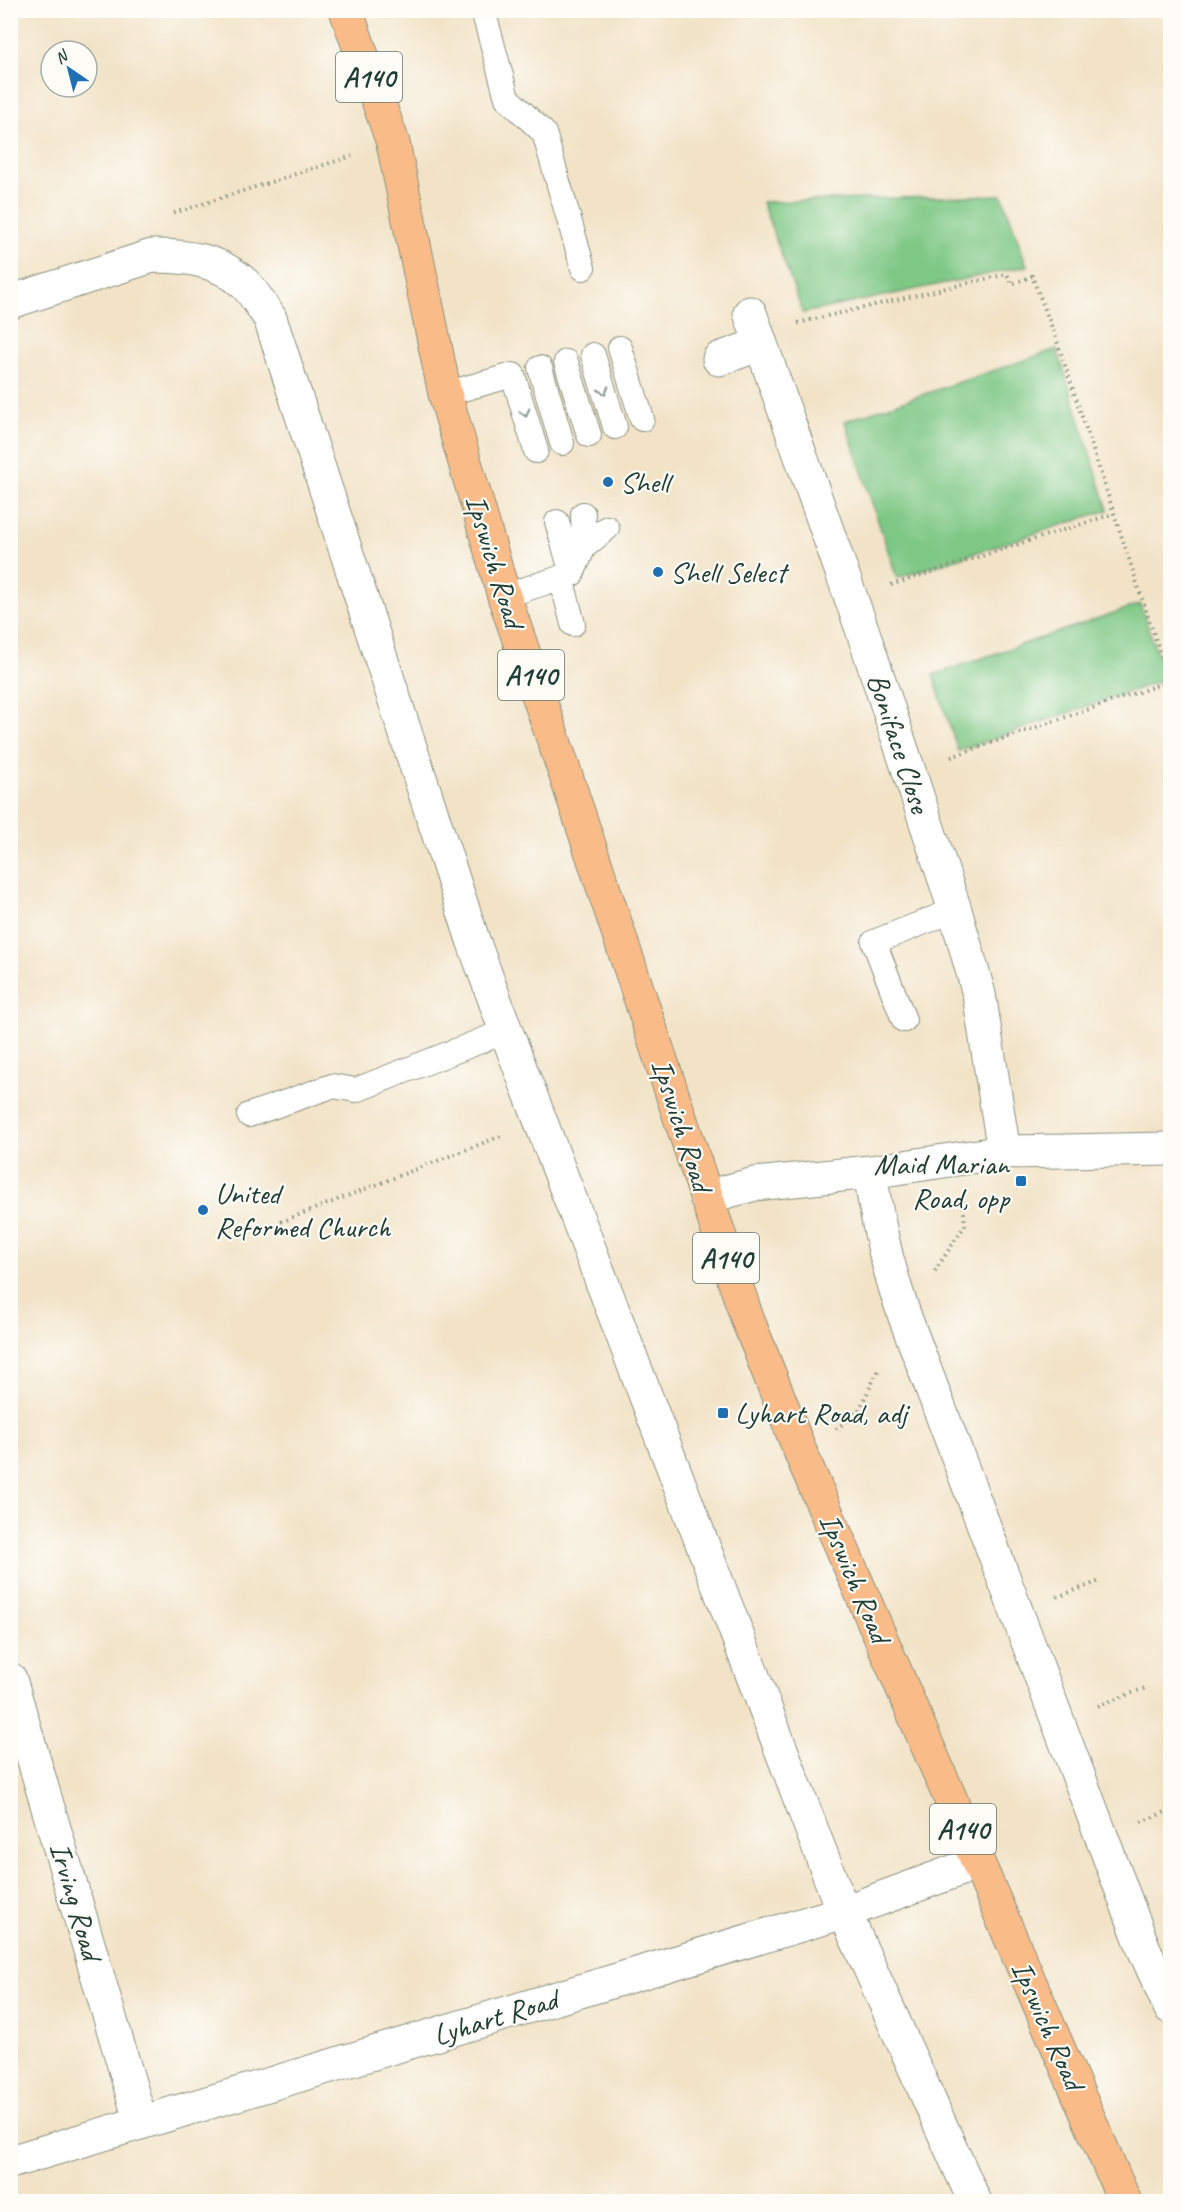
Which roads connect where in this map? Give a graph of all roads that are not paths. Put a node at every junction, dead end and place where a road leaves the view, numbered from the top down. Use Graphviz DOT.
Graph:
graph roads {
  1 [pos="346,10"];
  2 [pos="483,10"];
  3 [pos="583,268"];
  4 [pos="10,302"];
  5 [pos="750,313"];
  6 [pos="761,344"];
  7 [pos="620,348"];
  8 [pos="593,355"];
  9 [pos="719,359"];
  10 [pos="566,362"];
  11 [pos="540,368"];
  12 [pos="446,394"];
  13 [pos="642,419"];
  14 [pos="615,427"];
  15 [pos="589,435"];
  16 [pos="562,442"];
  17 [pos="536,451"];
  18 [pos="583,514"];
  19 [pos="557,522"];
  20 [pos="607,528"];
  21 [pos="584,547"];
  22 [pos="566,575"];
  23 [pos="504,596"];
  24 [pos="573,624"];
  25 [pos="955,910"];
  26 [pos="904,1020"];
  27 [pos="506,1031"];
  28 [pos="249,1115"];
  29 [pos="1170,1149"];
  30 [pos="1004,1152"];
  31 [pos="870,1172"];
  32 [pos="705,1197"];
  33 [pos="10,1679"];
  34 [pos="977,1863"];
  35 [pos="844,1912"];
  36 [pos="1170,2007"];
  37 [pos="141,2123"];
  38 [pos="10,2162"];
  39 [pos="975,2202"];
  40 [pos="1125,2202"];
  1 -- 12 [label="highway, Ipswich Road / A140"];
  2 -- 3 [label="lane"];
  4 -- 27 [label="street"];
  5 -- 6 [label="street, Boniface Close"];
  6 -- 9 [label="street"];
  6 -- 25 [label="street, Boniface Close"];
  7 -- 13 [label="lane"];
  8 -- 14 [label="lane, one-way"];
  10 -- 15 [label="lane"];
  11 -- 16 [label="lane"];
  12 -- 17 [label="lane, one-way"];
  12 -- 23 [label="highway, Ipswich Road / A140"];
  18 -- 21 [label="lane"];
  19 -- 22 [label="lane"];
  20 -- 21 [label="lane"];
  21 -- 22 [label="lane"];
  22 -- 23 [label="lane"];
  22 -- 24 [label="lane"];
  23 -- 32 [label="highway, Ipswich Road / A140"];
  25 -- 26 [label="lane"];
  25 -- 30 [label="street, Boniface Close"];
  27 -- 28 [label="lane"];
  27 -- 35 [label="street"];
  29 -- 30 [label="street"];
  30 -- 31 [label="street"];
  31 -- 32 [label="street"];
  31 -- 36 [label="street"];
  32 -- 34 [label="highway, Ipswich Road / A140"];
  33 -- 37 [label="street, Irving Road"];
  34 -- 35 [label="street, Lyhart Road"];
  34 -- 40 [label="highway, Ipswich Road / A140"];
  35 -- 37 [label="street, Lyhart Road"];
  35 -- 39 [label="street"];
  37 -- 38 [label="street, Lyhart Road"];
}
